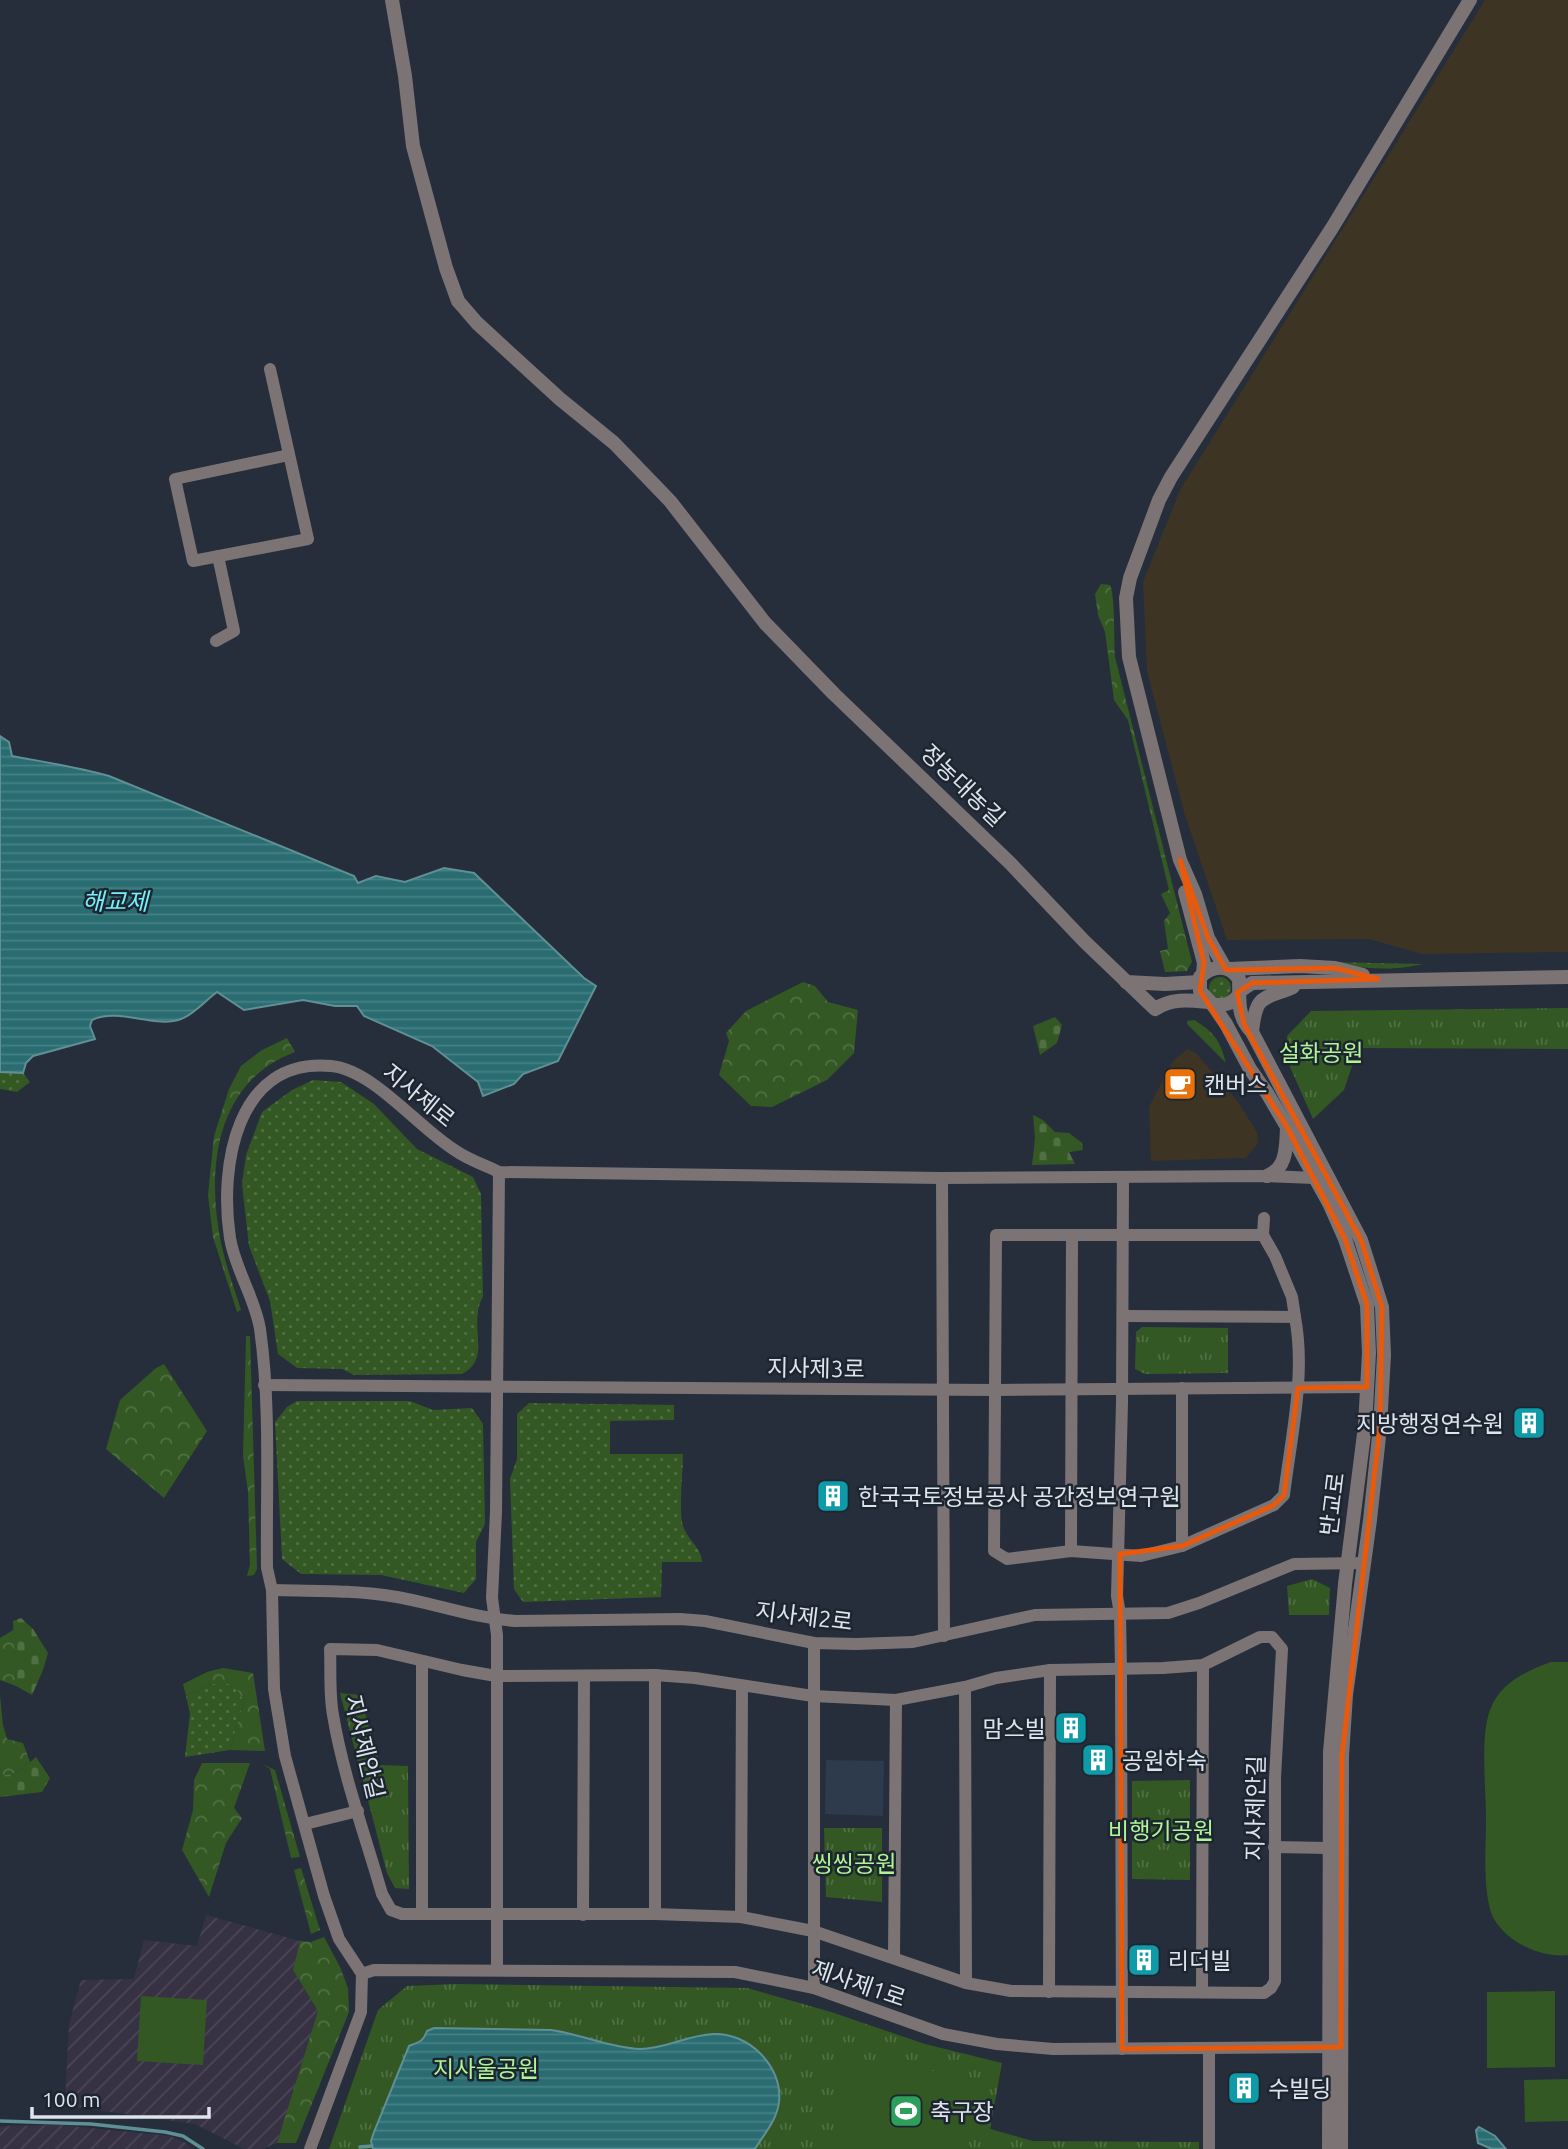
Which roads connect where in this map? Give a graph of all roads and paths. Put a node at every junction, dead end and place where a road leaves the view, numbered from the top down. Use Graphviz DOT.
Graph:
graph roads {
  1 [pos="392,0"];
  2 [pos="1470,0"];
  3 [pos="270,369"];
  4 [pos="289,455"];
  5 [pos="218,556"];
  6 [pos="216,641"];
  7 [pos="1180,860"];
  8 [pos="1227,969"];
  9 [pos="1568,977"];
  10 [pos="1202,978"];
  11 [pos="1377,979"];
  12 [pos="1126,982"];
  13 [pos="1302,982"];
  14 [pos="1165,984"];
  15 [pos="1239,993"];
  16 [pos="1210,1004"];
  17 [pos="1151,1005"];
  18 [pos="1252,1032"];
  19 [pos="1287,1127"];
  20 [pos="499,1172"];
  21 [pos="1267,1176"];
  22 [pos="942,1178"];
  23 [pos="1123,1178"];
  24 [pos="1315,1178"];
  25 [pos="1264,1218"];
  26 [pos="1263,1235"];
  27 [pos="1072,1236"];
  28 [pos="1123,1236"];
  29 [pos="1123,1316"];
  30 [pos="1295,1317"];
  31 [pos="264,1385"];
  32 [pos="1367,1387"];
  33 [pos="496,1388"];
  34 [pos="1122,1388"];
  35 [pos="1182,1388"];
  36 [pos="1298,1388"];
  37 [pos="1073,1389"];
  38 [pos="942,1390"];
  39 [pos="995,1390"];
  40 [pos="1182,1546"];
  41 [pos="1071,1551"];
  42 [pos="1120,1554"];
  43 [pos="1348,1563"];
  44 [pos="1363,1563"];
  45 [pos="272,1590"];
  46 [pos="1120,1614"];
  47 [pos="496,1619"];
  48 [pos="944,1636"];
  49 [pos="814,1643"];
  50 [pos="422,1661"];
  51 [pos="1203,1665"];
  52 [pos="1121,1668"];
  53 [pos="1049,1670"];
  54 [pos="655,1675"];
  55 [pos="496,1676"];
  56 [pos="584,1677"];
  57 [pos="742,1686"];
  58 [pos="965,1687"];
  59 [pos="813,1696"];
  60 [pos="896,1700"];
  61 [pos="358,1811"];
  62 [pos="305,1824"];
  63 [pos="1274,1847"];
  64 [pos="1329,1848"];
  65 [pos="422,1914"];
  66 [pos="655,1914"];
  67 [pos="583,1915"];
  68 [pos="496,1916"];
  69 [pos="741,1917"];
  70 [pos="813,1931"];
  71 [pos="894,1958"];
  72 [pos="497,1970"];
  73 [pos="362,1974"];
  74 [pos="965,1983"];
  75 [pos="814,1988"];
  76 [pos="1202,1991"];
  77 [pos="1049,1992"];
  78 [pos="1121,1993"];
  79 [pos="1334,2047"];
  80 [pos="1122,2049"];
  81 [pos="1209,2049"];
  82 [pos="310,2149"];
  83 [pos="1209,2149"];
  84 [pos="1329,2149"];
  85 [pos="1341,2149"];
  1 -- 12 [label="street, 정농대농길"];
  2 -- 7 [label="street"];
  3 -- 4 [label="street"];
  4 -- 5 [label="street"];
  4 -- 5 [label="street"];
  5 -- 6 [label="street"];
  7 -- 8 [label="street"];
  7 -- 10 [label="street"];
  8 -- 10 [label="street"];
  8 -- 11 [label="street"];
  8 -- 15 [label="street"];
  9 -- 11 [label="street"];
  10 -- 14 [label="street"];
  10 -- 16 [label="street"];
  11 -- 13 [label="street"];
  12 -- 14 [label="street"];
  12 -- 17 [label="street, 정농대농길"];
  13 -- 15 [label="street"];
  13 -- 18 [label="street"];
  14 -- 17 [label="street"];
  15 -- 16 [label="street"];
  15 -- 18 [label="street, 반교로"];
  16 -- 17 [label="street"];
  16 -- 19 [label="street, 반교로"];
  18 -- 44 [label="street, 반교로"];
  19 -- 21 [label="street"];
  19 -- 24 [label="street, 반교로"];
  20 -- 22 [label="street, 지사제로"];
  20 -- 31 [label="street, 지사제로"];
  20 -- 33 [label="street"];
  21 -- 23 [label="street, 지사제로"];
  21 -- 24 [label="street, 지사제로"];
  22 -- 23 [label="street, 지사제로"];
  22 -- 38 [label="street"];
  23 -- 28 [label="street"];
  24 -- 32 [label="street, 반교로"];
  25 -- 26 [label="street"];
  26 -- 28 [label="street"];
  26 -- 30 [label="street"];
  27 -- 28 [label="street"];
  27 -- 37 [label="street"];
  27 -- 39 [label="street"];
  28 -- 29 [label="street"];
  29 -- 30 [label="street"];
  29 -- 34 [label="street"];
  30 -- 36 [label="street"];
  31 -- 33 [label="street, 지사제3로"];
  31 -- 45 [label="street, 지사제로"];
  32 -- 36 [label="street, 지사제3로"];
  32 -- 43 [label="street, 반교로"];
  33 -- 38 [label="street, 지사제3로"];
  33 -- 47 [label="street"];
  34 -- 35 [label="street, 지사제3로"];
  34 -- 37 [label="street, 지사제3로"];
  34 -- 42 [label="street"];
  35 -- 36 [label="street, 지사제3로"];
  35 -- 40 [label="street"];
  36 -- 40 [label="street"];
  37 -- 39 [label="street, 지사제3로"];
  37 -- 41 [label="street"];
  38 -- 39 [label="street, 지사제3로"];
  38 -- 48 [label="street"];
  39 -- 41 [label="street"];
  40 -- 42 [label="street"];
  41 -- 42 [label="street"];
  42 -- 46 [label="street"];
  43 -- 44 [label="street, 지사제2로"];
  43 -- 46 [label="street, 지사제2로"];
  43 -- 64 [label="street, 반교로"];
  44 -- 79 [label="street, 반교로"];
  45 -- 47 [label="street, 지사제2로"];
  45 -- 62 [label="street, 지사제로"];
  46 -- 48 [label="street, 지사제2로"];
  46 -- 52 [label="street"];
  47 -- 49 [label="street, 지사제2로"];
  47 -- 55 [label="street"];
  48 -- 49 [label="street, 지사제2로"];
  49 -- 59 [label="street"];
  50 -- 55 [label="street, 지사제안길"];
  50 -- 61 [label="street, 지사제안길"];
  50 -- 65 [label="street, 지사제안길"];
  51 -- 52 [label="street, 지사제안길"];
  51 -- 63 [label="street, 지사제안길"];
  51 -- 76 [label="street"];
  52 -- 53 [label="street, 지사제안길"];
  52 -- 78 [label="street"];
  53 -- 58 [label="street, 지사제안길"];
  53 -- 77 [label="street"];
  54 -- 56 [label="street, 지사제안길"];
  54 -- 57 [label="street, 지사제안길"];
  54 -- 66 [label="street"];
  55 -- 56 [label="street, 지사제안길"];
  55 -- 68 [label="street"];
  56 -- 67 [label="street"];
  57 -- 59 [label="street, 지사제안길"];
  57 -- 69 [label="street"];
  58 -- 60 [label="street, 지사제안길"];
  58 -- 74 [label="street"];
  59 -- 60 [label="street, 지사제안길"];
  59 -- 70 [label="street"];
  60 -- 71 [label="street"];
  61 -- 62 [label="street"];
  61 -- 65 [label="street, 지사제안길"];
  62 -- 73 [label="street, 지사제로"];
  63 -- 64 [label="street"];
  63 -- 76 [label="street, 지사제안길"];
  64 -- 79 [label="street, 반교로"];
  65 -- 68 [label="street, 지사제안길"];
  66 -- 67 [label="street, 지사제안길"];
  66 -- 69 [label="street, 지사제안길"];
  67 -- 68 [label="street, 지사제안길"];
  68 -- 72 [label="street"];
  69 -- 70 [label="street, 지사제안길"];
  70 -- 71 [label="street, 지사제안길"];
  70 -- 75 [label="street"];
  71 -- 74 [label="street, 지사제안길"];
  72 -- 73 [label="street, 제사제1로"];
  72 -- 75 [label="street, 제사제1로"];
  73 -- 82 [label="street"];
  74 -- 77 [label="street, 지사제안길"];
  75 -- 80 [label="street, 제사제1로"];
  76 -- 78 [label="street, 지사제안길"];
  77 -- 78 [label="street, 지사제안길"];
  78 -- 80 [label="street"];
  79 -- 81 [label="street, 제사제1로"];
  79 -- 84 [label="street"];
  79 -- 85 [label="street"];
  80 -- 81 [label="street, 제사제1로"];
  81 -- 83 [label="street"];
}
